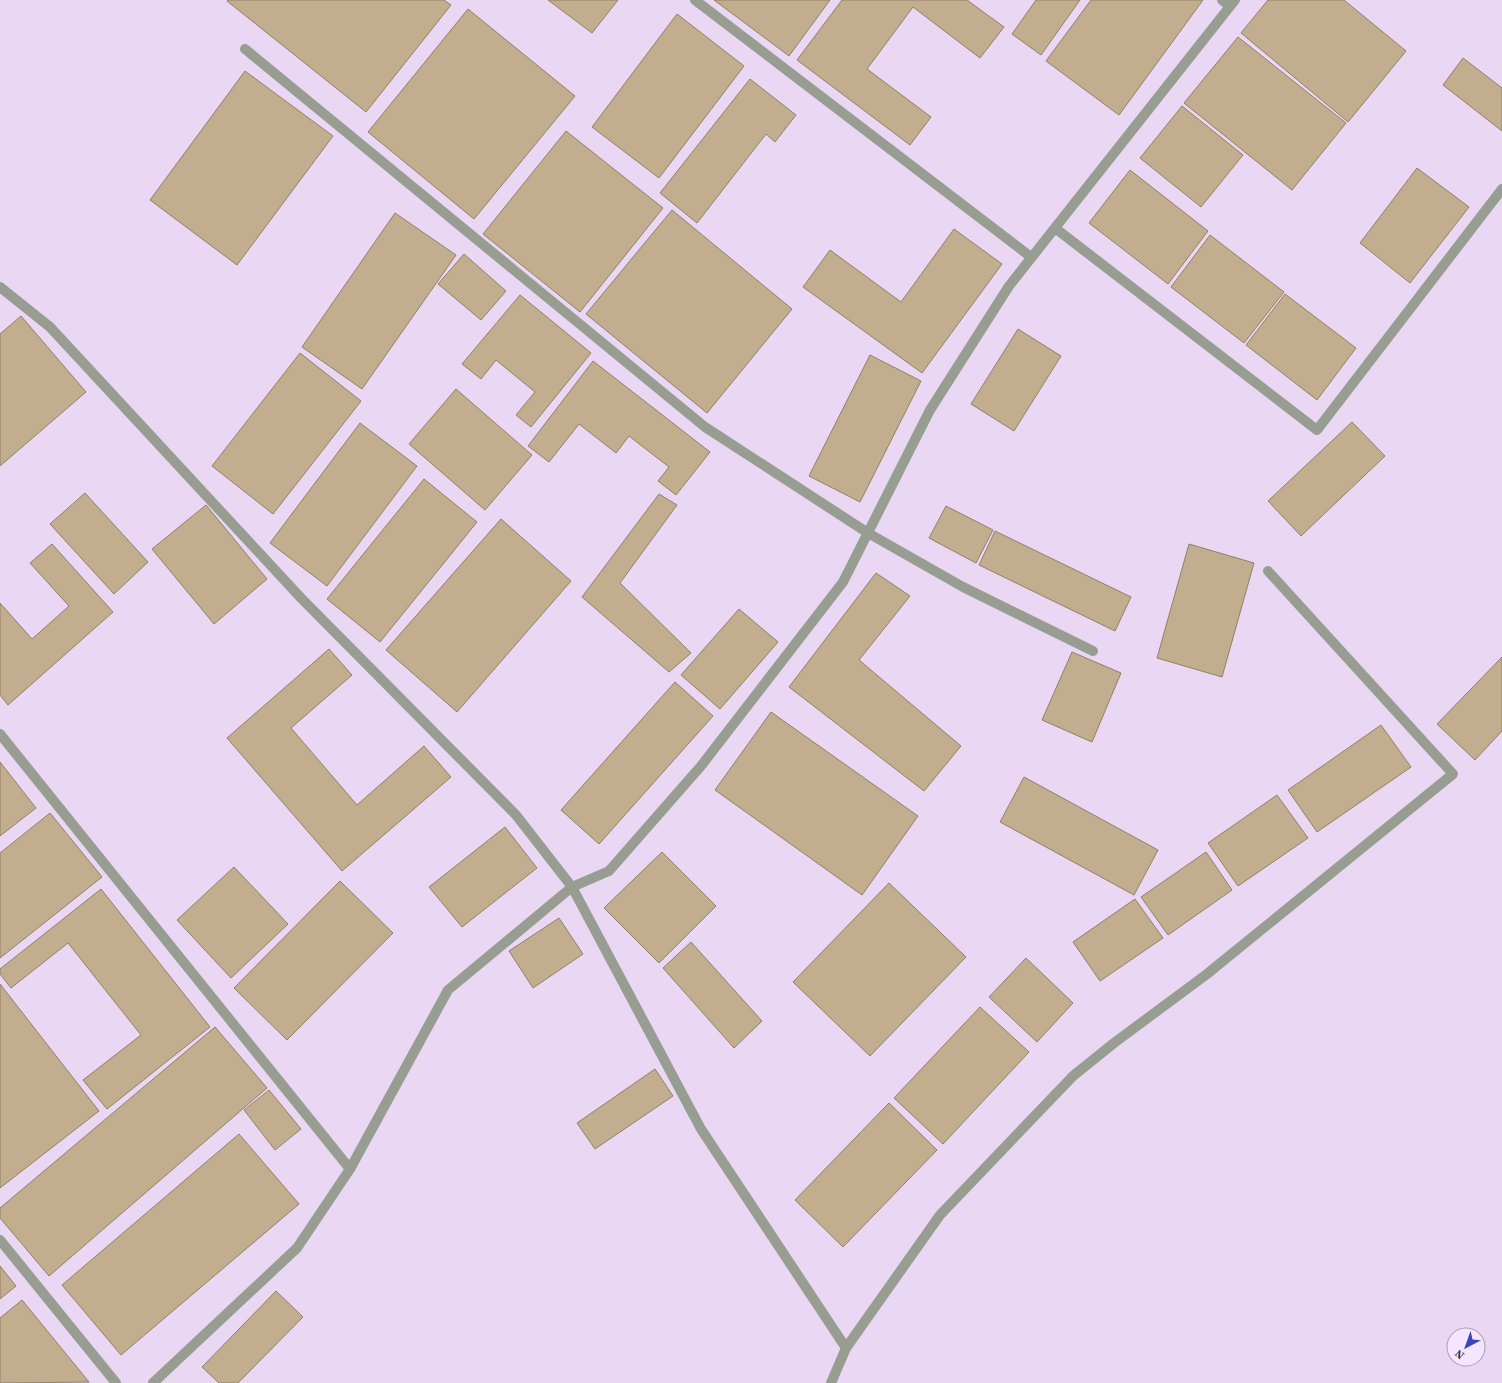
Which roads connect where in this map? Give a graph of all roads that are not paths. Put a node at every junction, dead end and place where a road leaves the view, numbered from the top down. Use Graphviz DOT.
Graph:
graph roads {
  1 [pos="695,0"];
  2 [pos="1229,2"];
  3 [pos="245,49"];
  4 [pos="1502,189"];
  5 [pos="1055,228"];
  6 [pos="1031,257"];
  7 [pos="0,287"];
  8 [pos="868,533"];
  9 [pos="1268,571"];
  10 [pos="1093,651"];
  11 [pos="0,734"];
  12 [pos="572,887"];
  13 [pos="350,1169"];
  14 [pos="0,1240"];
  15 [pos="846,1348"];
  16 [pos="116,1383"];
  17 [pos="153,1383"];
  18 [pos="831,1383"];
  1 -- 6 [label="street"];
  2 -- 5 [label="street"];
  3 -- 8 [label="street"];
  4 -- 5 [label="street"];
  5 -- 6 [label="street"];
  6 -- 8 [label="street"];
  7 -- 12 [label="street"];
  8 -- 10 [label="street"];
  8 -- 12 [label="street"];
  9 -- 15 [label="street"];
  11 -- 13 [label="street"];
  12 -- 13 [label="street"];
  12 -- 15 [label="street"];
  13 -- 17 [label="street"];
  14 -- 16 [label="street"];
  15 -- 18 [label="street"];
}
